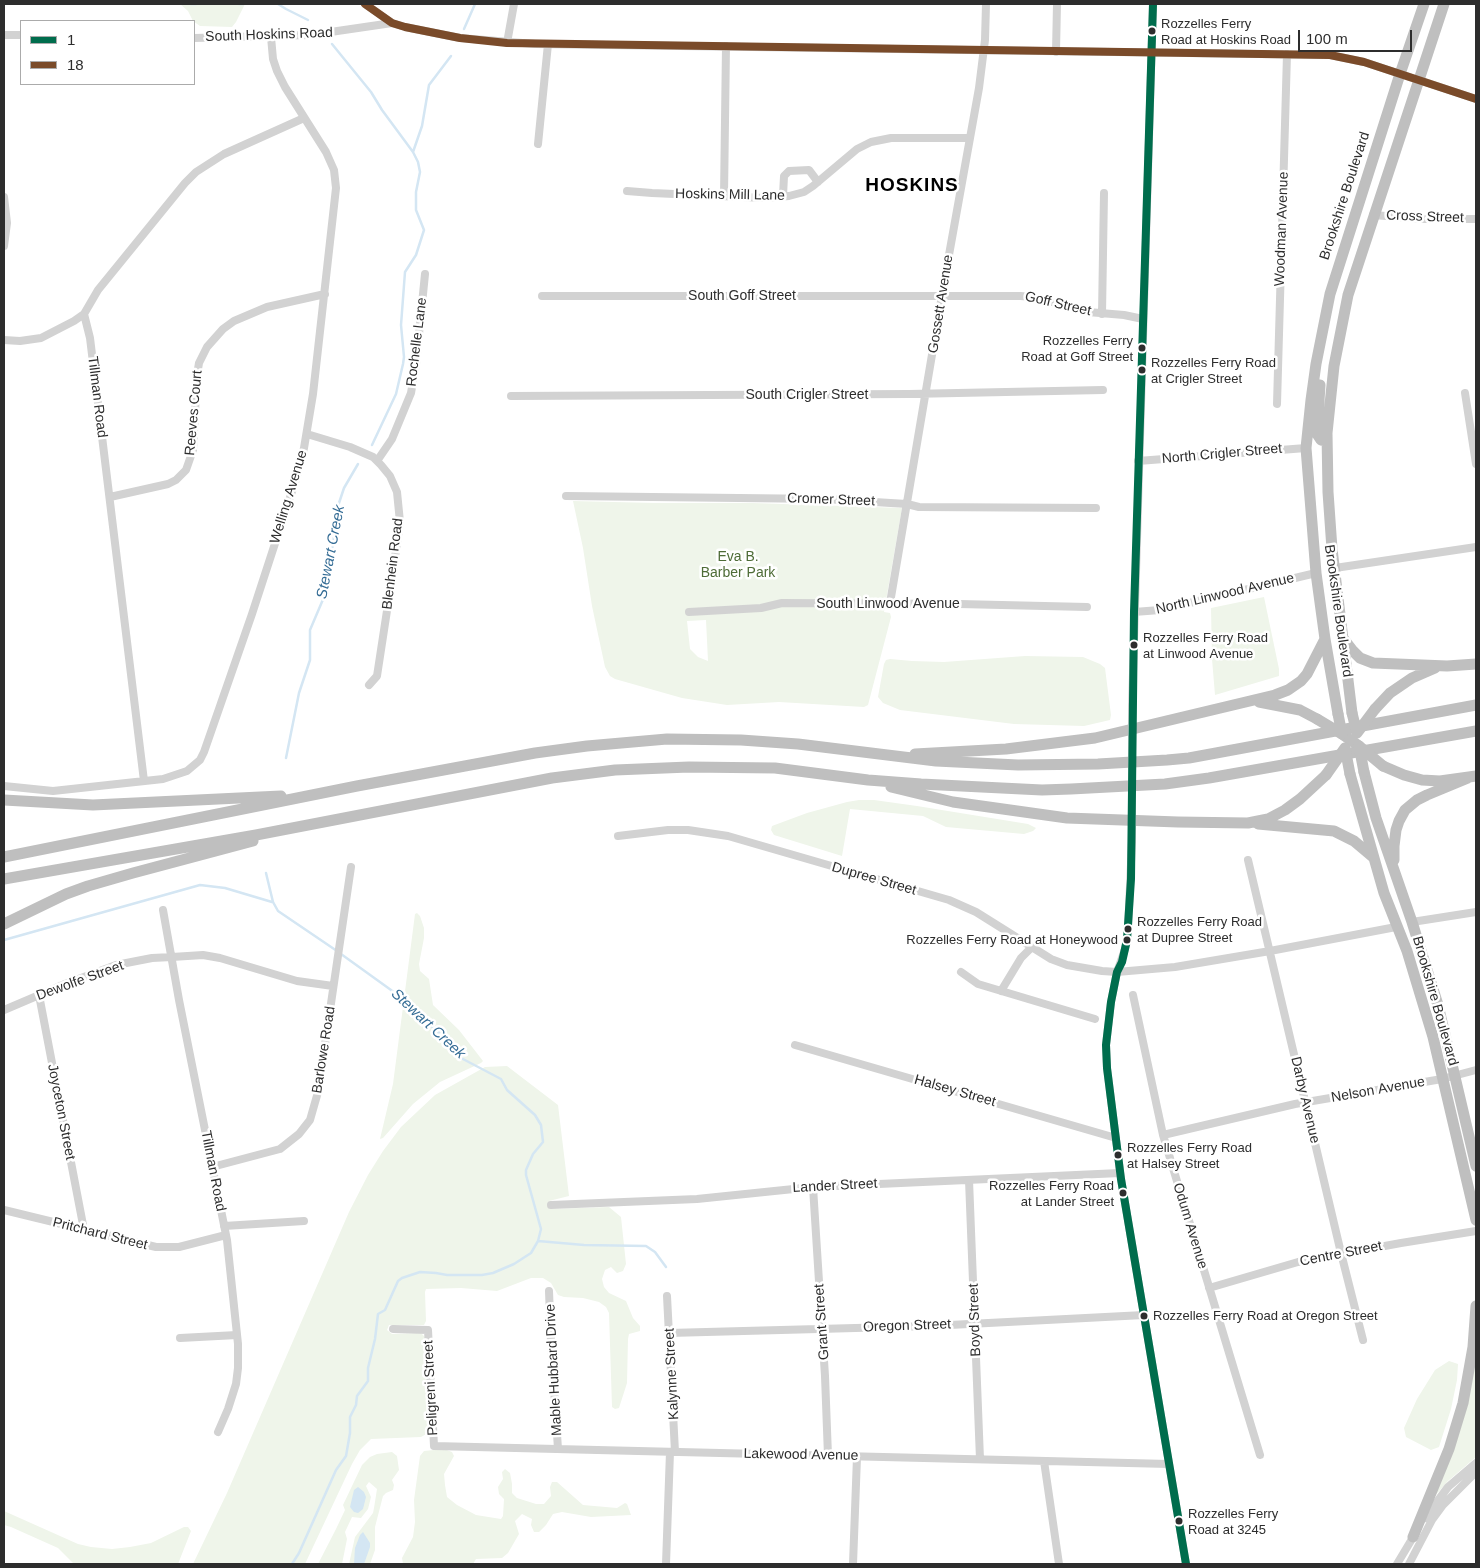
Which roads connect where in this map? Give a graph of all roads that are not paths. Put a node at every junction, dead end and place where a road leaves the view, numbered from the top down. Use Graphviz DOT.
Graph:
graph roads {
  1 [pos="365,4"];
  2 [pos="514,4"];
  3 [pos="986,4"];
  4 [pos="1057,4"];
  5 [pos="1153,4"];
  6 [pos="1424,4"];
  7 [pos="1444,4"];
  8 [pos="392,23"];
  9 [pos="4,35"];
  10 [pos="20,35"];
  11 [pos="271,37"];
  12 [pos="195,38"];
  13 [pos="508,43"];
  14 [pos="548,44"];
  15 [pos="726,46"];
  16 [pos="984,50"];
  17 [pos="1056,52"];
  18 [pos="1152,52"];
  19 [pos="1287,54"];
  20 [pos="1400,74"];
  21 [pos="1419,80"];
  22 [pos="1476,99"];
  23 [pos="304,118"];
  24 [pos="970,138"];
  25 [pos="538,144"];
  26 [pos="818,182"];
  27 [pos="627,191"];
  28 [pos="1104,193"];
  29 [pos="724,196"];
  30 [pos="784,196"];
  31 [pos="4,197"];
  32 [pos="1373,215"];
  33 [pos="1476,219"];
  34 [pos="4,246"];
  35 [pos="425,274"];
  36 [pos="325,294"];
  37 [pos="542,296"];
  38 [pos="942,296"];
  39 [pos="84,314"];
  40 [pos="1102,314"];
  41 [pos="1143,320"];
  42 [pos="4,340"];
  43 [pos="1319,348"];
  44 [pos="1103,390"];
  45 [pos="926,393"];
  46 [pos="1466,393"];
  47 [pos="510,396"];
  48 [pos="1277,404"];
  49 [pos="1473,418"];
  50 [pos="307,434"];
  51 [pos="1327,442"];
  52 [pos="1306,448"];
  53 [pos="377,461"];
  54 [pos="1138,461"];
  55 [pos="1476,464"];
  56 [pos="566,496"];
  57 [pos="110,498"];
  58 [pos="907,504"];
  59 [pos="1096,508"];
  60 [pos="1476,547"];
  61 [pos="1335,568"];
  62 [pos="1316,573"];
  63 [pos="890,603"];
  64 [pos="1087,607"];
  65 [pos="689,612"];
  66 [pos="1134,612"];
  67 [pos="1342,637"];
  68 [pos="1325,639"];
  69 [pos="1476,664"];
  70 [pos="1447,666"];
  71 [pos="369,685"];
  72 [pos="1251,701"];
  73 [pos="1476,705"];
  74 [pos="1476,731"];
  75 [pos="1351,740"];
  76 [pos="891,757"];
  77 [pos="1472,777"];
  78 [pos="868,780"];
  79 [pos="144,781"];
  80 [pos="4,786"];
  81 [pos="322,793"];
  82 [pos="4,800"];
  83 [pos="1248,823"];
  84 [pos="288,828"];
  85 [pos="618,836"];
  86 [pos="4,857"];
  87 [pos="1374,858"];
  88 [pos="1248,860"];
  89 [pos="350,867"];
  90 [pos="1394,870"];
  91 [pos="4,879"];
  92 [pos="163,910"];
  93 [pos="1476,912"];
  94 [pos="1412,922"];
  95 [pos="4,924"];
  96 [pos="1396,927"];
  97 [pos="1031,948"];
  98 [pos="1270,951"];
  99 [pos="172,956"];
  100 [pos="962,972"];
  101 [pos="1117,972"];
  102 [pos="334,986"];
  103 [pos="1001,991"];
  104 [pos="38,995"];
  105 [pos="1133,995"];
  106 [pos="4,1010"];
  107 [pos="1095,1019"];
  108 [pos="795,1045"];
  109 [pos="1476,1070"];
  110 [pos="1454,1076"];
  111 [pos="1442,1079"];
  112 [pos="1305,1102"];
  113 [pos="1163,1135"];
  114 [pos="1116,1138"];
  115 [pos="1476,1166"];
  116 [pos="212,1168"];
  117 [pos="1120,1173"];
  118 [pos="969,1180"];
  119 [pos="813,1187"];
  120 [pos="550,1205"];
  121 [pos="4,1210"];
  122 [pos="1476,1220"];
  123 [pos="304,1221"];
  124 [pos="224,1226"];
  125 [pos="84,1230"];
  126 [pos="1476,1231"];
  127 [pos="226,1235"];
  128 [pos="1341,1254"];
  129 [pos="1209,1288"];
  130 [pos="550,1291"];
  131 [pos="667,1296"];
  132 [pos="1476,1306"];
  133 [pos="1144,1315"];
  134 [pos="975,1323"];
  135 [pos="393,1329"];
  136 [pos="822,1329"];
  137 [pos="669,1333"];
  138 [pos="237,1335"];
  139 [pos="180,1338"];
  140 [pos="1363,1340"];
  141 [pos="218,1432"];
  142 [pos="434,1446"];
  143 [pos="558,1449"];
  144 [pos="673,1452"];
  145 [pos="1260,1455"];
  146 [pos="828,1456"];
  147 [pos="858,1457"];
  148 [pos="980,1460"];
  149 [pos="1044,1461"];
  150 [pos="1476,1463"];
  151 [pos="1169,1464"];
  152 [pos="1476,1472"];
  153 [pos="1413,1537"];
  154 [pos="666,1564"];
  155 [pos="853,1564"];
  156 [pos="1059,1564"];
  157 [pos="1186,1564"];
  158 [pos="1397,1564"];
  159 [pos="1409,1564"];
  1 -- 8 [label="street"];
  2 -- 13 [label="street"];
  3 -- 16 [label="street, Gossett Avenue"];
  4 -- 17 [label="street"];
  5 -- 18 [label="street"];
  6 -- 20 [label="highway, Brookshire Boulevard"];
  7 -- 21 [label="highway, Brookshire Boulevard"];
  8 -- 11 [label="street, South Hoskins Road"];
  8 -- 13 [label="street, South Hoskins Road"];
  9 -- 10 [label="street"];
  11 -- 12 [label="street, South Hoskins Road"];
  11 -- 23 [label="street, Welling Avenue"];
  13 -- 14 [label="street, South Hoskins Road"];
  14 -- 15 [label="street, South Hoskins Road"];
  14 -- 25 [label="street"];
  15 -- 16 [label="street, South Hoskins Road"];
  15 -- 29 [label="street"];
  16 -- 17 [label="street, South Hoskins Road"];
  16 -- 24 [label="street, Gossett Avenue"];
  17 -- 18 [label="street, South Hoskins Road"];
  18 -- 19 [label="street, South Hoskins Road"];
  18 -- 41 [label="street"];
  19 -- 20 [label="street, South Hoskins Road"];
  19 -- 48 [label="street, Woodman Avenue"];
  20 -- 21 [label="street, South Hoskins Road"];
  20 -- 43 [label="highway, Brookshire Boulevard"];
  21 -- 22 [label="street, South Hoskins Road"];
  21 -- 32 [label="highway, Brookshire Boulevard"];
  23 -- 36 [label="street, Welling Avenue"];
  23 -- 39 [label="street"];
  24 -- 26 [label="street, Hoskins Mill Lane"];
  24 -- 38 [label="street, Gossett Avenue"];
  26 -- 30 [label="street, Hoskins Mill Lane"];
  26 -- 30 [label="street"];
  27 -- 29 [label="street, Hoskins Mill Lane"];
  28 -- 40 [label="street"];
  29 -- 30 [label="street, Hoskins Mill Lane"];
  31 -- 34 [label="street"];
  32 -- 33 [label="street, Cross Street"];
  32 -- 51 [label="highway, Brookshire Boulevard"];
  35 -- 53 [label="street, Rochelle Lane"];
  36 -- 50 [label="street, Welling Avenue"];
  36 -- 57 [label="street, Reeves Court"];
  37 -- 38 [label="street, South Goff Street"];
  38 -- 40 [label="street, Goff Street"];
  38 -- 45 [label="street, Gossett Avenue"];
  39 -- 42 [label="street"];
  39 -- 57 [label="street, Tillman Road"];
  40 -- 41 [label="street, Goff Street"];
  41 -- 54 [label="street"];
  43 -- 51 [label="highway"];
  43 -- 52 [label="highway, Brookshire Boulevard"];
  44 -- 45 [label="street, South Crigler Street"];
  45 -- 47 [label="street, South Crigler Street"];
  45 -- 58 [label="street, Gossett Avenue"];
  46 -- 49 [label="street"];
  49 -- 55 [label="street"];
  50 -- 53 [label="street, Blenhein Road"];
  50 -- 79 [label="street, Welling Avenue"];
  51 -- 61 [label="highway, Brookshire Boulevard"];
  52 -- 54 [label="street, North Crigler Street"];
  52 -- 62 [label="highway, Brookshire Boulevard"];
  53 -- 71 [label="street, Blenhein Road"];
  54 -- 66 [label="street"];
  56 -- 58 [label="street, Cromer Street"];
  57 -- 79 [label="street, Tillman Road"];
  58 -- 59 [label="street, Cromer Street"];
  58 -- 63 [label="street, Gossett Avenue"];
  60 -- 61 [label="street"];
  61 -- 67 [label="highway, Brookshire Boulevard"];
  62 -- 66 [label="street, North Linwood Avenue"];
  62 -- 68 [label="highway, Brookshire Boulevard"];
  63 -- 64 [label="street, South Linwood Avenue"];
  63 -- 65 [label="street, South Linwood Avenue"];
  66 -- 101 [label="street, bridge"];
  67 -- 70 [label="highway"];
  67 -- 75 [label="highway, Brookshire Boulevard, bridge"];
  68 -- 72 [label="highway"];
  68 -- 75 [label="highway, Brookshire Boulevard, bridge"];
  69 -- 70 [label="highway"];
  70 -- 75 [label="highway, bridge"];
  72 -- 75 [label="highway, bridge"];
  72 -- 76 [label="highway"];
  73 -- 76 [label="highway"];
  74 -- 78 [label="highway"];
  75 -- 77 [label="highway, bridge"];
  75 -- 83 [label="highway, bridge"];
  75 -- 87 [label="highway, Brookshire Boulevard, bridge"];
  75 -- 90 [label="highway, Brookshire Boulevard, bridge"];
  76 -- 81 [label="highway"];
  77 -- 90 [label="highway"];
  78 -- 83 [label="highway"];
  78 -- 84 [label="highway"];
  79 -- 80 [label="street, Welling Avenue"];
  81 -- 82 [label="highway"];
  81 -- 86 [label="highway"];
  83 -- 87 [label="highway"];
  84 -- 91 [label="highway"];
  84 -- 95 [label="highway"];
  85 -- 97 [label="street, Dupree Street"];
  87 -- 96 [label="highway, Brookshire Boulevard"];
  88 -- 98 [label="street, Darby Avenue"];
  89 -- 102 [label="street, Barlowe Road"];
  90 -- 94 [label="highway, Brookshire Boulevard"];
  92 -- 99 [label="street, Tillman Road"];
  93 -- 94 [label="street"];
  94 -- 110 [label="highway, Brookshire Boulevard"];
  96 -- 98 [label="street, Dupree Street"];
  96 -- 111 [label="highway, Brookshire Boulevard"];
  97 -- 101 [label="street, Dupree Street"];
  97 -- 103 [label="street"];
  98 -- 101 [label="street, Dupree Street"];
  98 -- 112 [label="street, Darby Avenue"];
  99 -- 102 [label="street, Dewolfe Street"];
  99 -- 104 [label="street, Dewolfe Street"];
  99 -- 116 [label="street, Tillman Road"];
  100 -- 103 [label="street"];
  101 -- 114 [label="street"];
  102 -- 116 [label="street, Barlowe Road"];
  103 -- 107 [label="street"];
  104 -- 106 [label="street, Dewolfe Street"];
  104 -- 125 [label="street, Joyceton Street"];
  105 -- 113 [label="street, Odum Avenue"];
  108 -- 114 [label="street, Halsey Street"];
  109 -- 110 [label="street, Nelson Avenue"];
  110 -- 111 [label="street, Nelson Avenue"];
  110 -- 115 [label="highway, Brookshire Boulevard"];
  111 -- 112 [label="street, Nelson Avenue"];
  111 -- 122 [label="highway, Brookshire Boulevard"];
  112 -- 113 [label="street, Nelson Avenue"];
  112 -- 128 [label="street, Darby Avenue"];
  113 -- 129 [label="street, Odum Avenue"];
  114 -- 117 [label="street"];
  116 -- 124 [label="street, Tillman Road"];
  117 -- 118 [label="street, Lander Street"];
  117 -- 133 [label="street"];
  118 -- 119 [label="street, Lander Street"];
  118 -- 134 [label="street, Boyd Street"];
  119 -- 120 [label="street, Lander Street"];
  119 -- 136 [label="street, Grant Street"];
  121 -- 125 [label="street, Pritchard Street"];
  123 -- 124 [label="street"];
  124 -- 127 [label="street, Tillman Road"];
  125 -- 127 [label="street, Pritchard Street"];
  126 -- 128 [label="street, Centre Street"];
  127 -- 138 [label="street, Tillman Road"];
  128 -- 129 [label="street, Centre Street"];
  128 -- 140 [label="street, Darby Avenue"];
  129 -- 145 [label="street, Odum Avenue"];
  130 -- 143 [label="street, Mable Hubbard Drive"];
  131 -- 137 [label="street, Kalynne Street"];
  132 -- 153 [label="highway"];
  133 -- 134 [label="street, Oregon Street"];
  133 -- 151 [label="street"];
  134 -- 136 [label="street, Oregon Street"];
  134 -- 148 [label="street, Boyd Street"];
  135 -- 142 [label="street, Peligreni Street"];
  136 -- 137 [label="street, Oregon Street"];
  136 -- 146 [label="street, Grant Street"];
  137 -- 144 [label="street, Kalynne Street"];
  138 -- 139 [label="street"];
  138 -- 141 [label="street, Tillman Road"];
  142 -- 143 [label="street, Lakewood Avenue"];
  143 -- 144 [label="street, Lakewood Avenue"];
  144 -- 146 [label="street, Lakewood Avenue"];
  144 -- 154 [label="street, Kalynne Street"];
  146 -- 147 [label="street, Lakewood Avenue"];
  147 -- 148 [label="street, Lakewood Avenue"];
  147 -- 155 [label="street"];
  148 -- 149 [label="street, Lakewood Avenue"];
  149 -- 151 [label="street, Lakewood Avenue"];
  149 -- 156 [label="street"];
  150 -- 153 [label="street"];
  151 -- 157 [label="street"];
  152 -- 159 [label="street"];
  153 -- 158 [label="street"];
}
